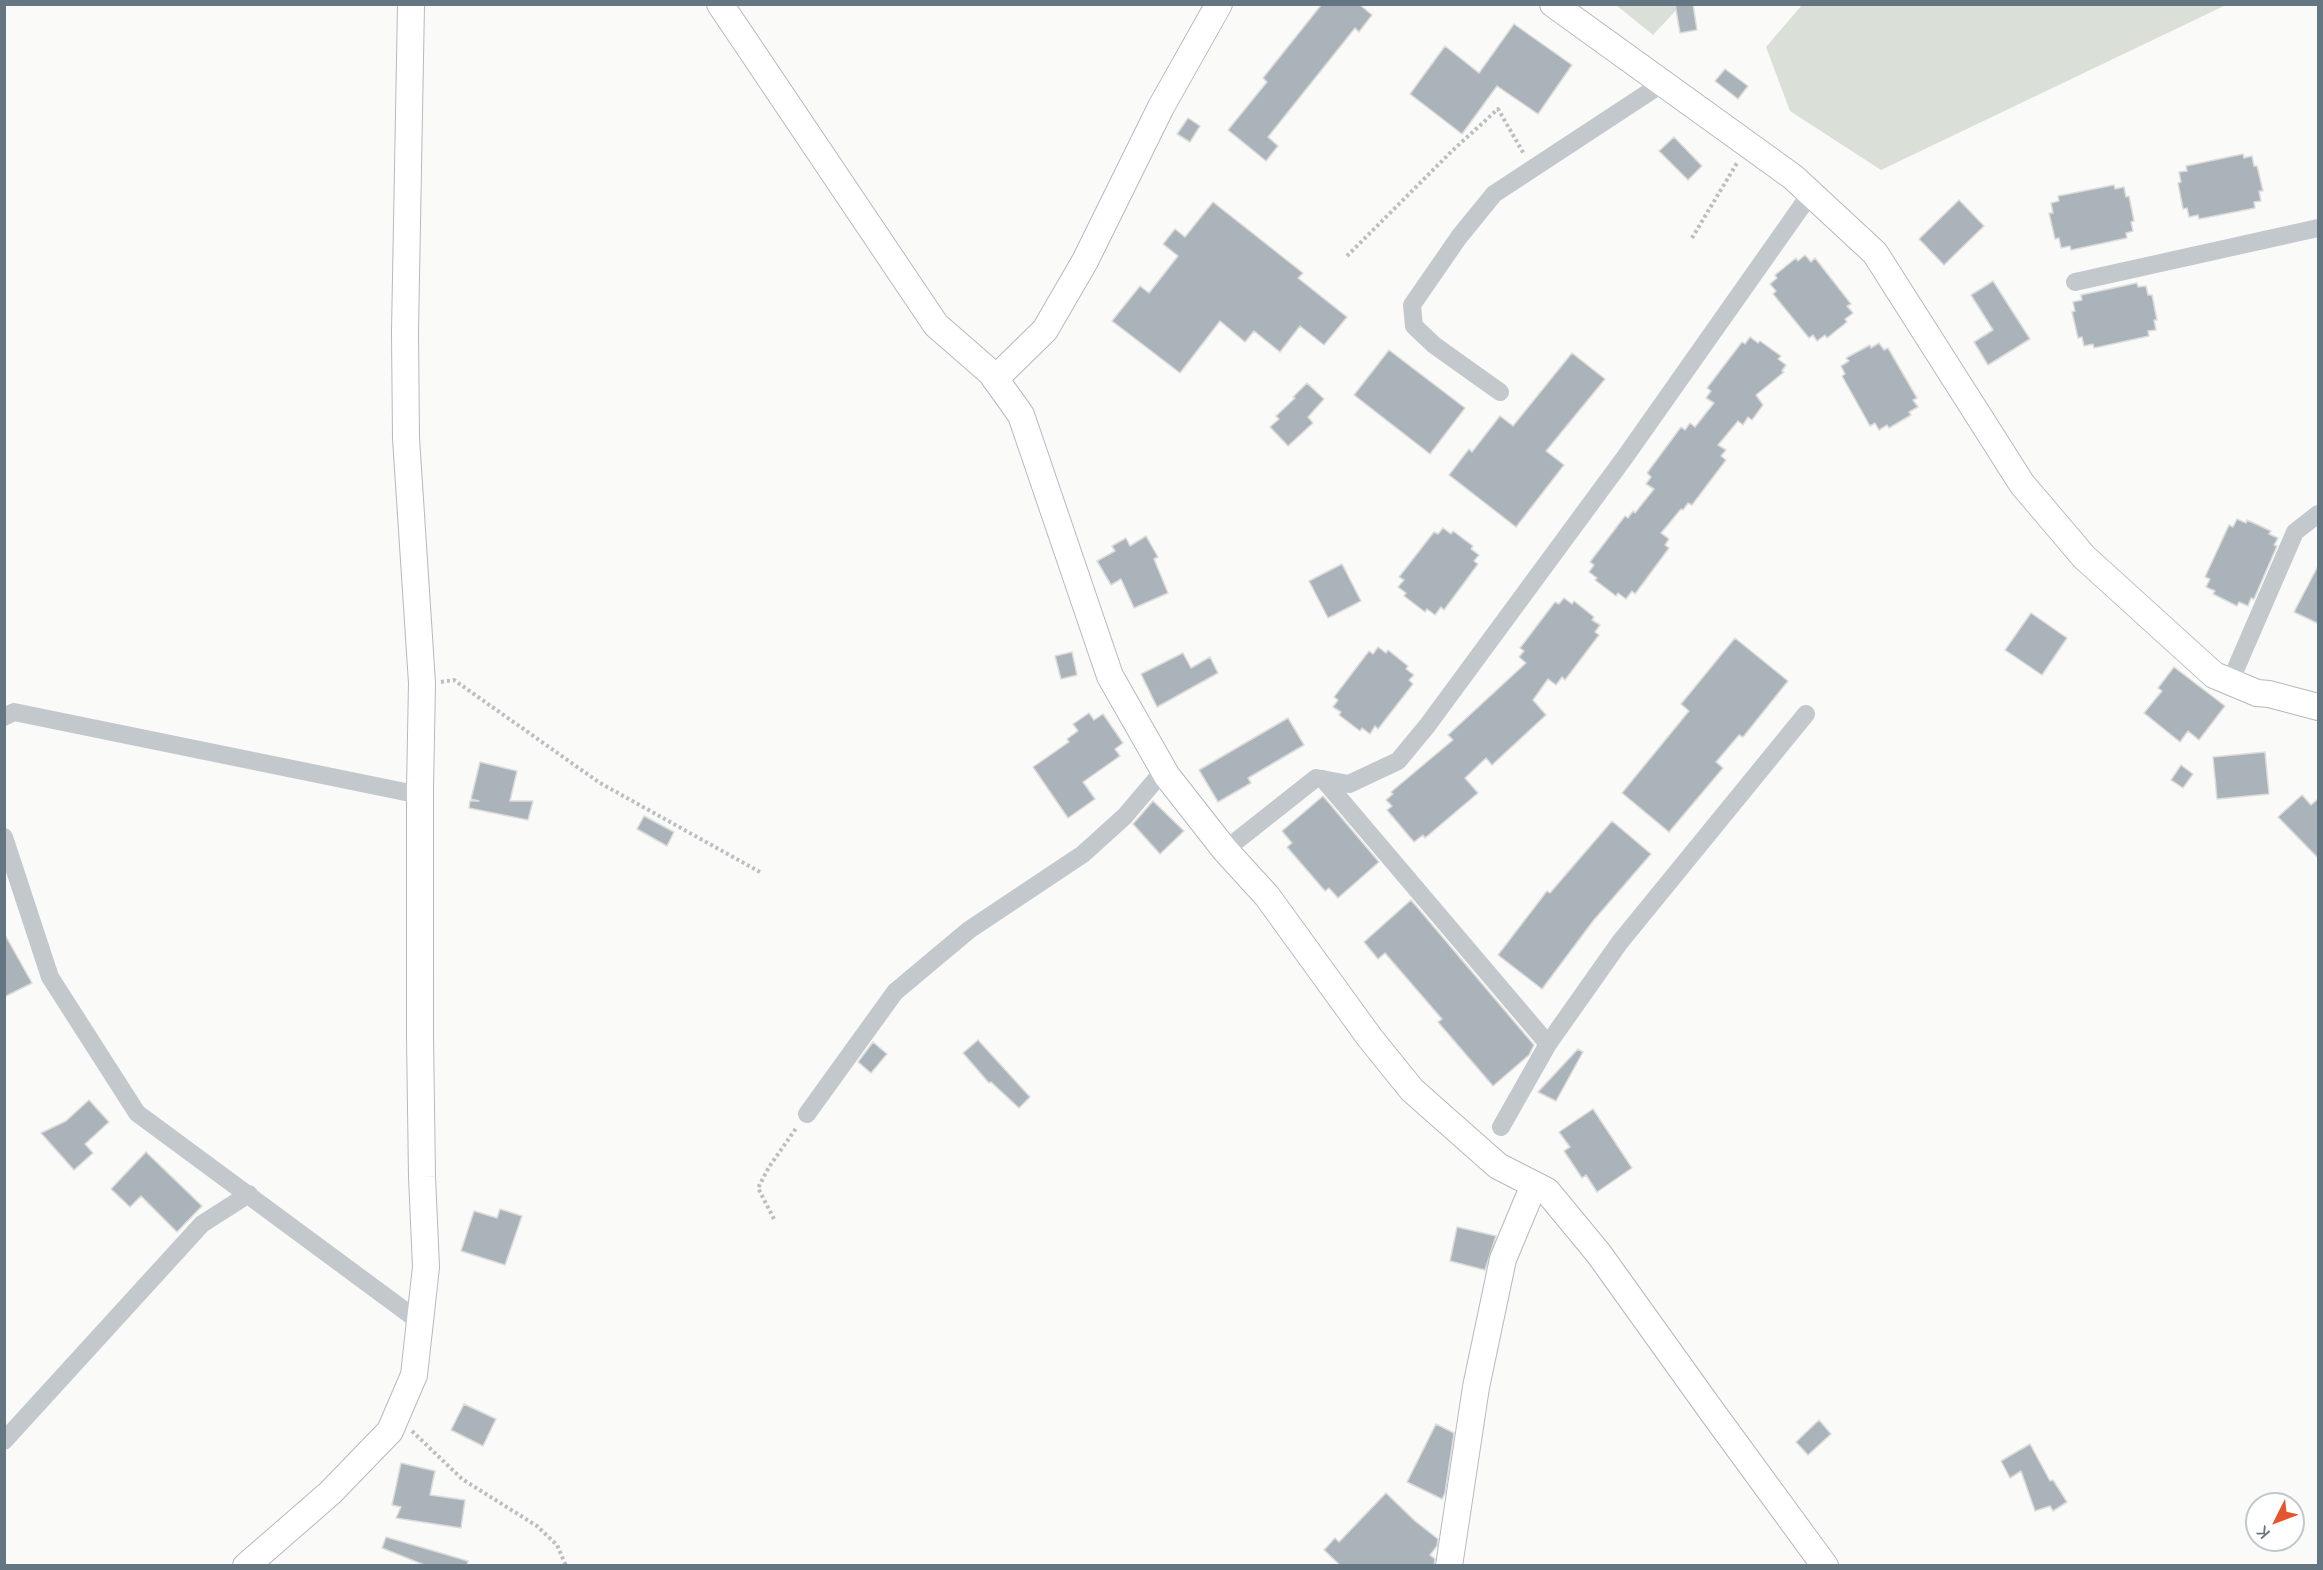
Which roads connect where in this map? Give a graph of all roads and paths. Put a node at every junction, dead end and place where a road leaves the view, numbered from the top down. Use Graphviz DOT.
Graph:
graph roads {
  1 [pos="411,4"];
  2 [pos="720,4"];
  3 [pos="1220,4"];
  4 [pos="1553,4"];
  5 [pos="1663,83"];
  6 [pos="1748,144"];
  7 [pos="1532,168"];
  8 [pos="1811,193"];
  9 [pos="2319,228"];
  10 [pos="1692,238"];
  11 [pos="1347,256"];
  12 [pos="2075,282"];
  13 [pos="995,379"];
  14 [pos="1500,392"];
  15 [pos="2319,514"];
  16 [pos="2230,682"];
  17 [pos="422,683"];
  18 [pos="2319,707"];
  19 [pos="1806,714"];
  20 [pos="4,717"];
  21 [pos="1164,770"];
  22 [pos="1323,779"];
  23 [pos="420,795"];
  24 [pos="4,837"];
  25 [pos="1225,850"];
  26 [pos="760,872"];
  27 [pos="1548,1044"];
  28 [pos="807,1114"];
  29 [pos="1502,1127"];
  30 [pos="1534,1185"];
  31 [pos="249,1194"];
  32 [pos="774,1219"];
  33 [pos="420,1322"];
  34 [pos="396,1416"];
  35 [pos="4,1441"];
  36 [pos="246,1566"];
  37 [pos="566,1566"];
  38 [pos="1449,1566"];
  39 [pos="1825,1566"];
  1 -- 17 [label="street"];
  2 -- 13 [label="street"];
  3 -- 13 [label="street"];
  4 -- 5 [label="street"];
  5 -- 6 [label="street"];
  5 -- 7 [label="street"];
  6 -- 8 [label="street"];
  6 -- 10 [label="path"];
  7 -- 11 [label="path"];
  7 -- 14 [label="street"];
  8 -- 16 [label="street"];
  8 -- 22 [label="street"];
  9 -- 12 [label="street"];
  13 -- 21 [label="street"];
  15 -- 16 [label="street"];
  16 -- 18 [label="street"];
  17 -- 23 [label="street"];
  17 -- 26 [label="path"];
  19 -- 27 [label="street"];
  20 -- 23 [label="street"];
  21 -- 25 [label="street"];
  21 -- 28 [label="street"];
  22 -- 25 [label="street"];
  22 -- 27 [label="street"];
  23 -- 33 [label="street"];
  24 -- 31 [label="street"];
  25 -- 30 [label="street"];
  27 -- 29 [label="street"];
  28 -- 32 [label="path"];
  30 -- 38 [label="street"];
  30 -- 39 [label="street"];
  31 -- 33 [label="street"];
  31 -- 35 [label="street"];
  33 -- 34 [label="street"];
  34 -- 36 [label="street"];
  34 -- 37 [label="path"];
}
